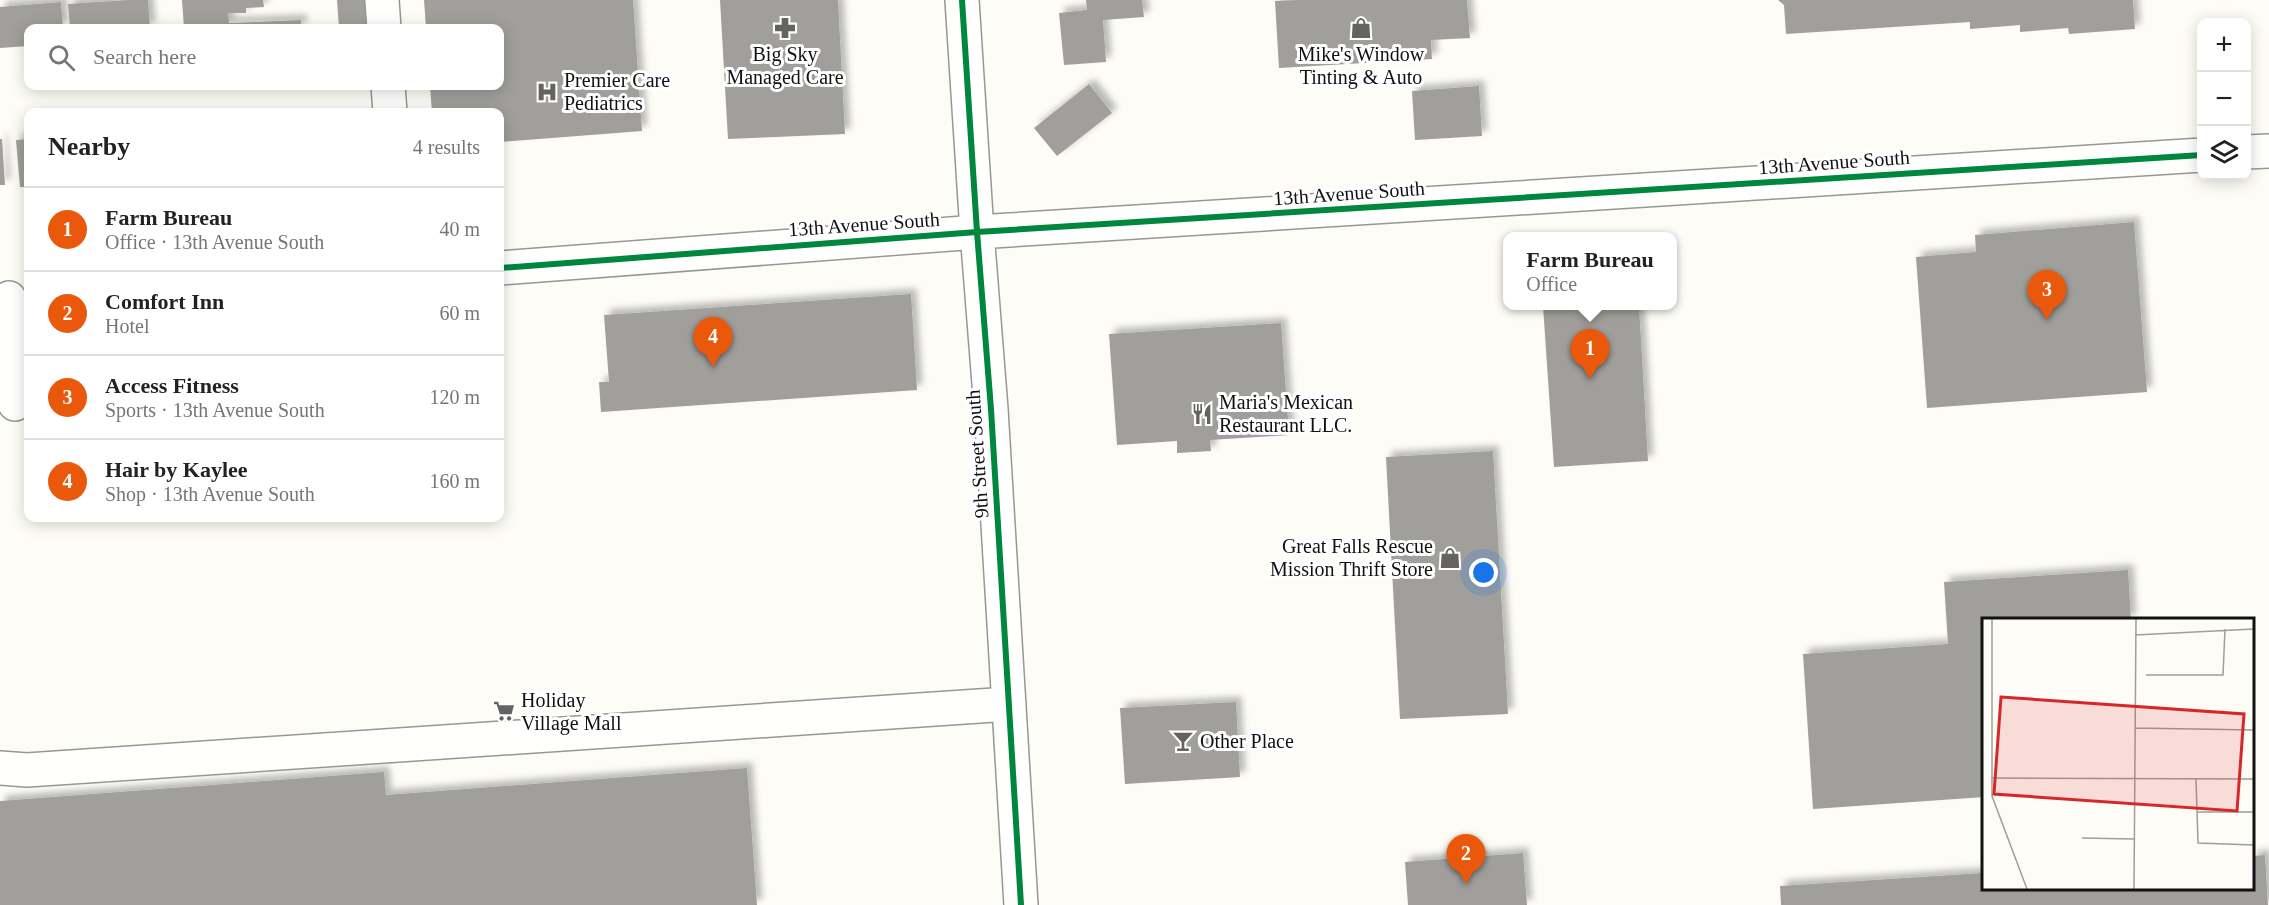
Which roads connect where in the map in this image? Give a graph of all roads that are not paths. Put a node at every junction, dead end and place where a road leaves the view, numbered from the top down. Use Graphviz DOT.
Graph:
graph roads {
  1 [pos="382,0"];
  2 [pos="962,0"];
  3 [pos="384,24"];
  4 [pos="388,90"];
  5 [pos="390,108"];
  6 [pos="2269,151"];
  7 [pos="2251,152"];
  8 [pos="2197,155"];
  9 [pos="977,232"];
  10 [pos="504,268"];
  11 [pos="13,298"];
  12 [pos="15,404"];
  13 [pos="1009,704"];
  14 [pos="0,768"];
  15 [pos="1021,905"];
  1 -- 3 [label="street"];
  2 -- 9 [label="street, 9th Street South"];
  4 -- 5 [label="street"];
  6 -- 7 [label="street"];
  8 -- 9 [label="street, 13th Avenue South"];
  9 -- 10 [label="street, 13th Avenue South"];
  9 -- 13 [label="street, 9th Street South"];
  11 -- 12 [label="street"];
  13 -- 14 [label="street"];
  13 -- 15 [label="street, 9th Street South"];
}
